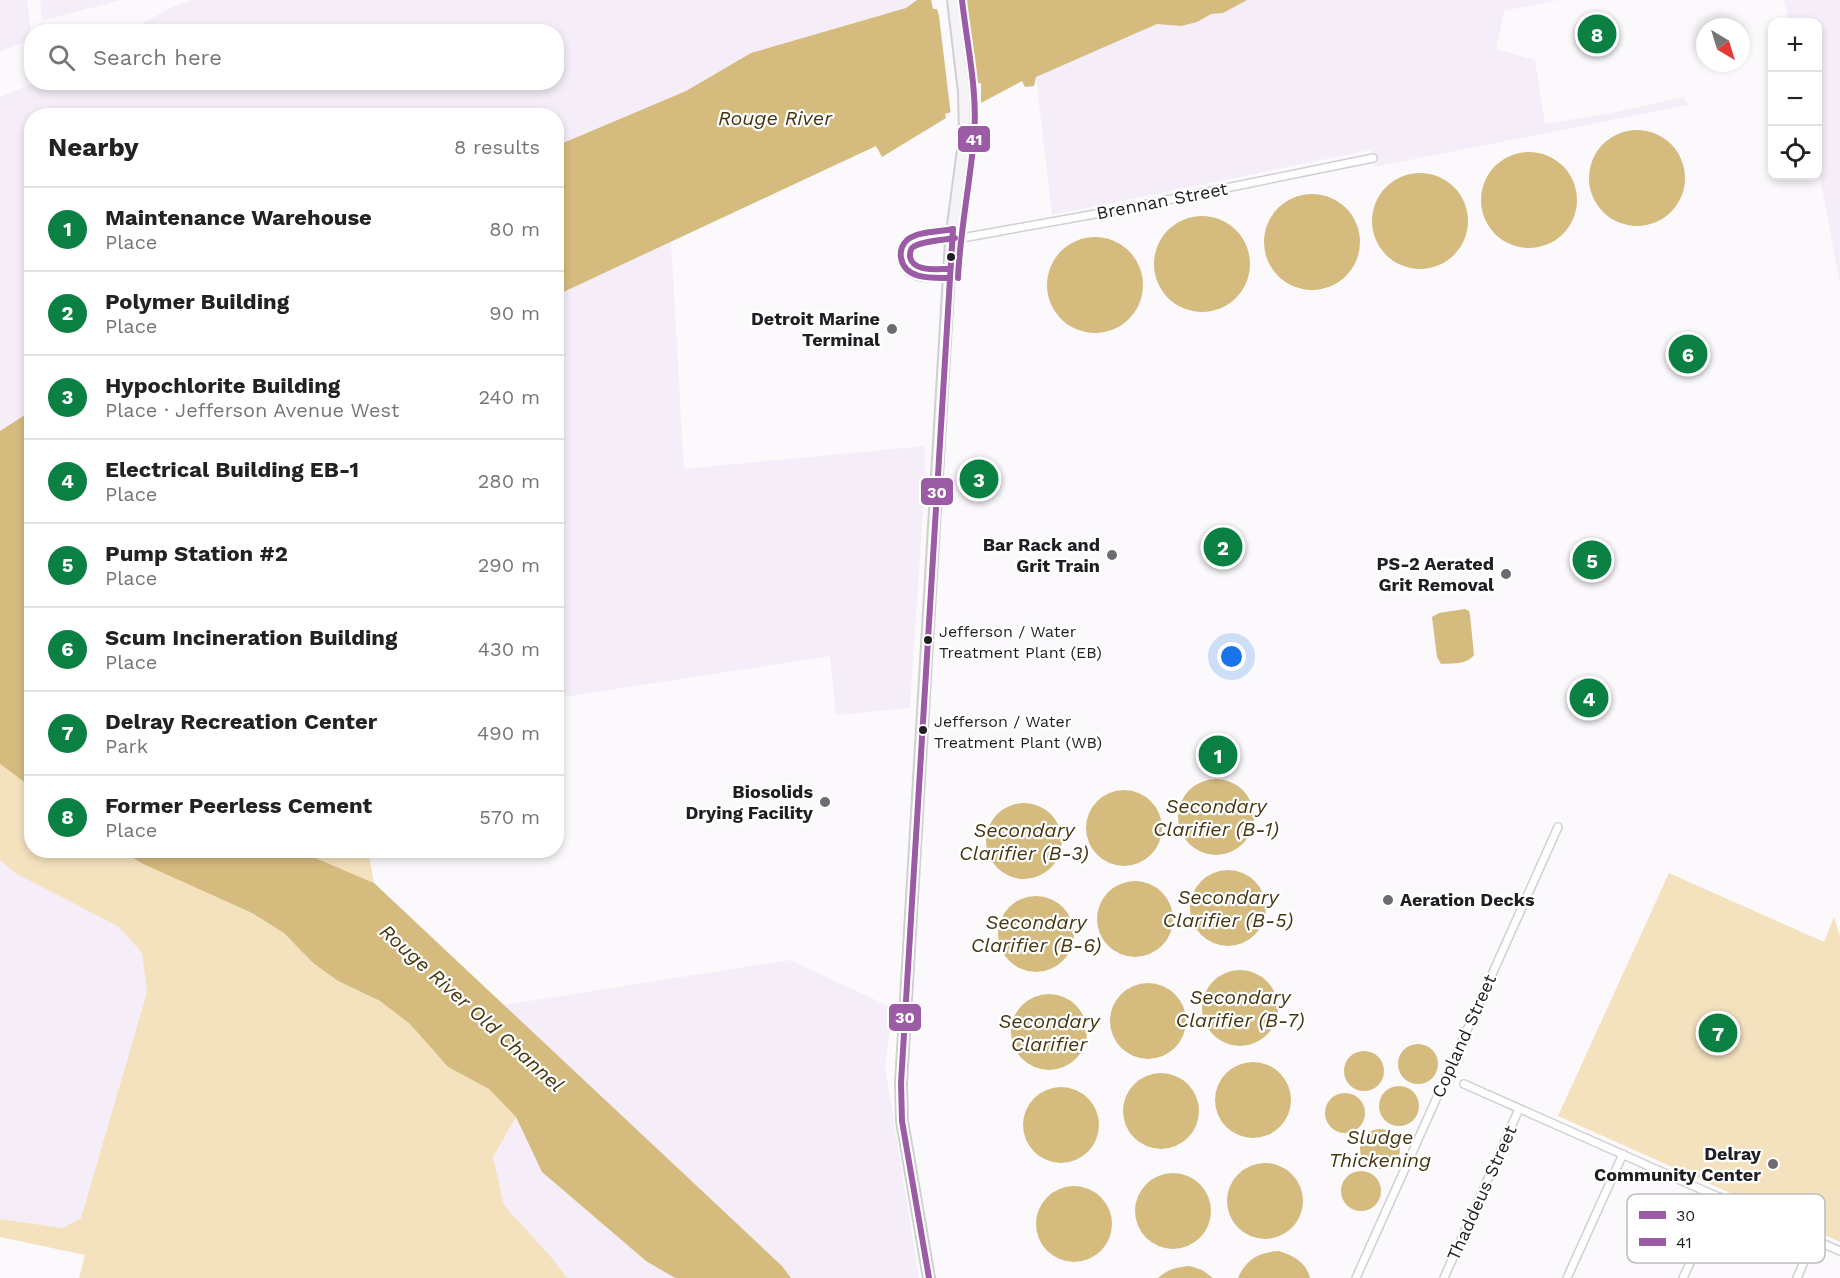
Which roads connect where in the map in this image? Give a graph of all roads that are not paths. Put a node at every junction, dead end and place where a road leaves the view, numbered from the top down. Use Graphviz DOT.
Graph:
graph roads {
  1 [pos="953,0"];
  2 [pos="1373,158"];
  3 [pos="952,235"];
  4 [pos="949,278"];
  5 [pos="1558,827"];
  6 [pos="1464,1084"];
  7 [pos="1519,1109"];
  8 [pos="1623,1154"];
  9 [pos="1712,1194"];
  10 [pos="1825,1244"];
  11 [pos="1840,1251"];
  12 [pos="1690,1263"];
  13 [pos="1804,1263"];
  14 [pos="929,1278"];
  15 [pos="1356,1278"];
  16 [pos="1444,1278"];
  17 [pos="1567,1278"];
  18 [pos="1683,1278"];
  19 [pos="1797,1278"];
  1 -- 3 [label="main road"];
  2 -- 3 [label="street, Brennan Street"];
  3 -- 4 [label="main road"];
  3 -- 4 [label="street, Brennan Street"];
  4 -- 14 [label="main road"];
  5 -- 15 [label="street, Copland Street"];
  6 -- 7 [label="street"];
  7 -- 8 [label="street"];
  7 -- 16 [label="street, Thaddeus Street"];
  8 -- 9 [label="street"];
  8 -- 17 [label="street"];
  10 -- 11 [label="street"];
  12 -- 18 [label="street"];
  13 -- 19 [label="street"];
}
